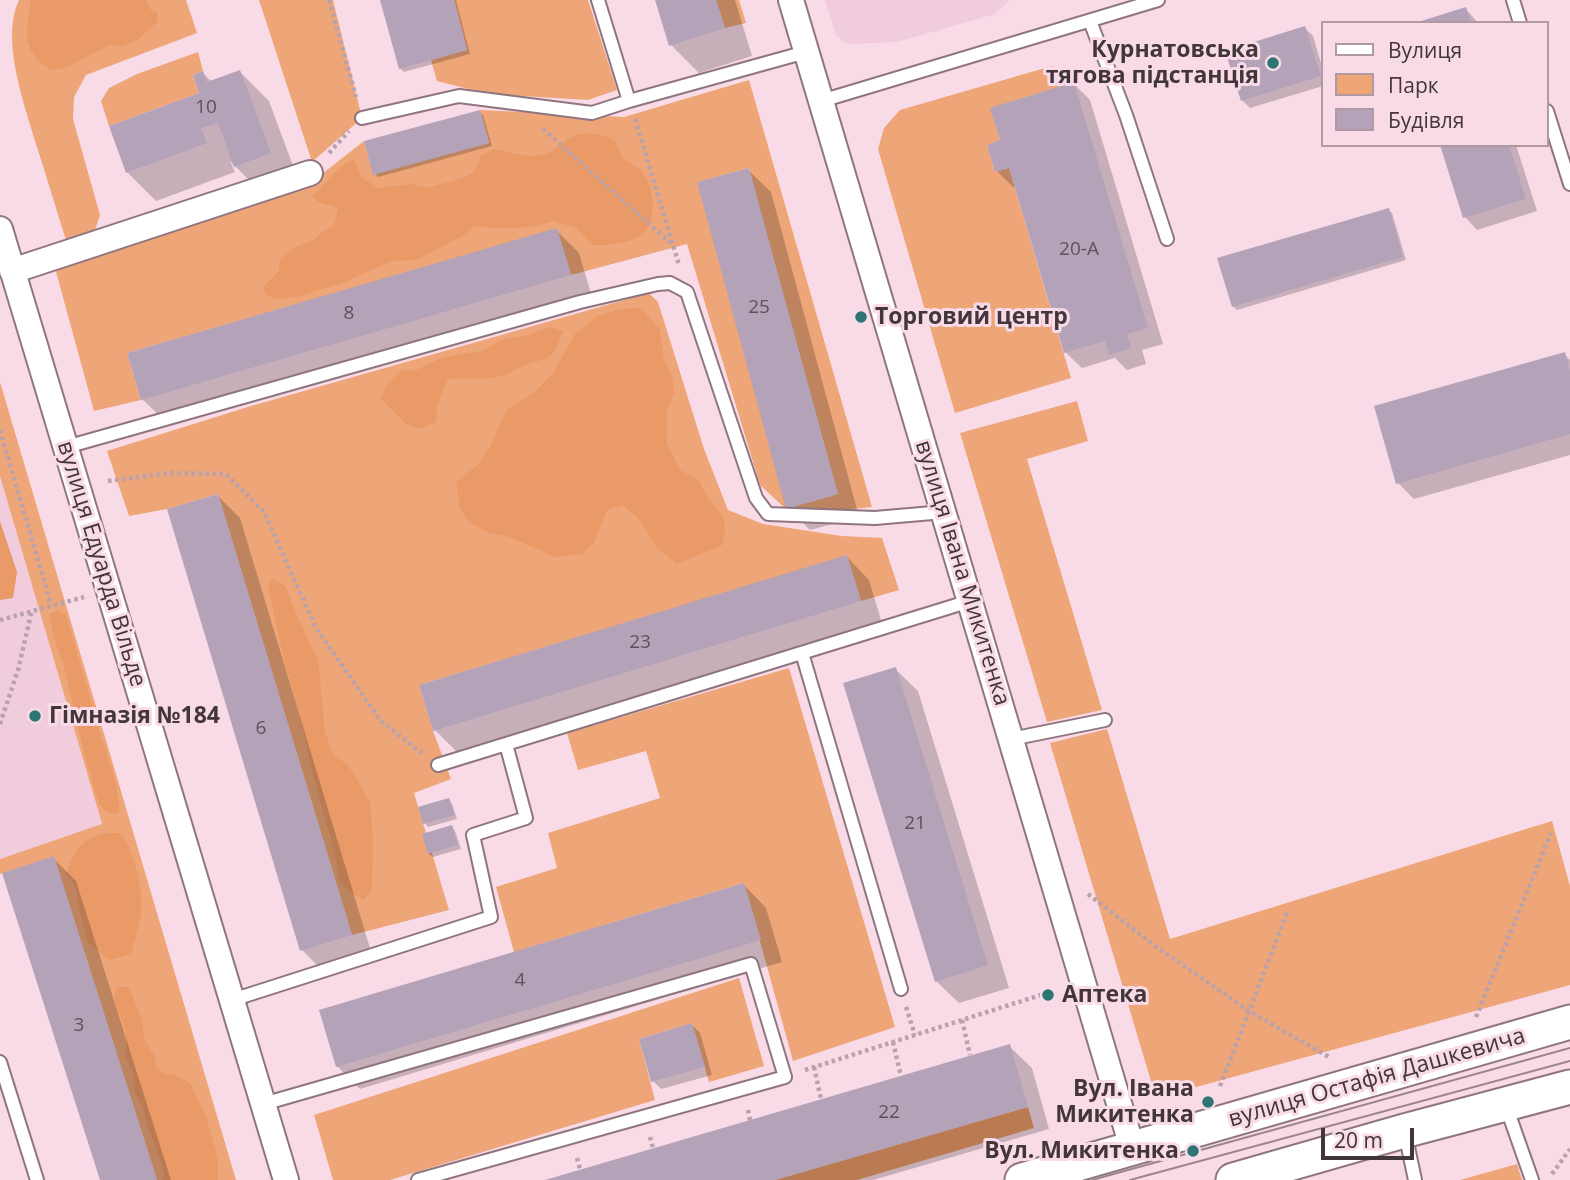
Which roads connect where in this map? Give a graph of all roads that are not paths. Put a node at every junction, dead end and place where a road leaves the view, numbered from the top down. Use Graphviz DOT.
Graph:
graph roads {
  1 [pos="598,0"];
  2 [pos="791,0"];
  3 [pos="1158,0"];
  4 [pos="1513,0"];
  5 [pos="1090,21"];
  6 [pos="1519,21"];
  7 [pos="806,52"];
  8 [pos="629,101"];
  9 [pos="821,101"];
  10 [pos="1549,117"];
  11 [pos="362,118"];
  12 [pos="310,173"];
  13 [pos="1570,184"];
  14 [pos="0,229"];
  15 [pos="1167,239"];
  16 [pos="12,271"];
  17 [pos="66,447"];
  18 [pos="944,512"];
  19 [pos="970,601"];
  20 [pos="802,653"];
  21 [pos="1105,720"];
  22 [pos="1011,739"];
  23 [pos="506,744"];
  24 [pos="438,765"];
  25 [pos="901,989"];
  26 [pos="232,1000"];
  27 [pos="1570,1022"];
  28 [pos="0,1062"];
  29 [pos="1570,1087"];
  30 [pos="263,1104"];
  31 [pos="1506,1105"];
  32 [pos="1404,1131"];
  33 [pos="1132,1147"];
  34 [pos="37,1180"];
  35 [pos="286,1180"];
  36 [pos="418,1180"];
  37 [pos="1022,1180"];
  38 [pos="1233,1180"];
  39 [pos="1415,1180"];
  40 [pos="1532,1180"];
  1 -- 8 [label="lane"];
  2 -- 7 [label="street, вулиця Івана Микитенка"];
  3 -- 5 [label="lane"];
  4 -- 6 [label="lane"];
  5 -- 9 [label="lane"];
  5 -- 15 [label="lane"];
  7 -- 8 [label="lane"];
  7 -- 9 [label="street, вулиця Івана Микитенка"];
  8 -- 11 [label="lane"];
  9 -- 18 [label="street, вулиця Івана Микитенка"];
  10 -- 13 [label="lane"];
  12 -- 16 [label="street"];
  14 -- 16 [label="street, вулиця Едуарда Вільде"];
  16 -- 17 [label="street, вулиця Едуарда Вільде"];
  17 -- 18 [label="lane"];
  17 -- 26 [label="street, вулиця Едуарда Вільде"];
  18 -- 19 [label="street, вулиця Івана Микитенка"];
  19 -- 20 [label="lane"];
  19 -- 22 [label="street, вулиця Івана Микитенка"];
  20 -- 23 [label="lane"];
  20 -- 25 [label="lane"];
  21 -- 22 [label="lane"];
  22 -- 33 [label="street, вулиця Івана Микитенка"];
  23 -- 24 [label="lane"];
  23 -- 26 [label="lane"];
  26 -- 30 [label="street, вулиця Едуарда Вільде"];
  27 -- 33 [label="street, вулиця Остафія Дашкевича"];
  28 -- 34 [label="lane"];
  29 -- 31 [label="street"];
  30 -- 35 [label="street, вулиця Едуарда Вільде"];
  30 -- 36 [label="lane"];
  31 -- 32 [label="street"];
  31 -- 40 [label="lane"];
  32 -- 38 [label="street"];
  32 -- 39 [label="lane"];
  33 -- 37 [label="street, вулиця Остафія Дашкевича"];
}
